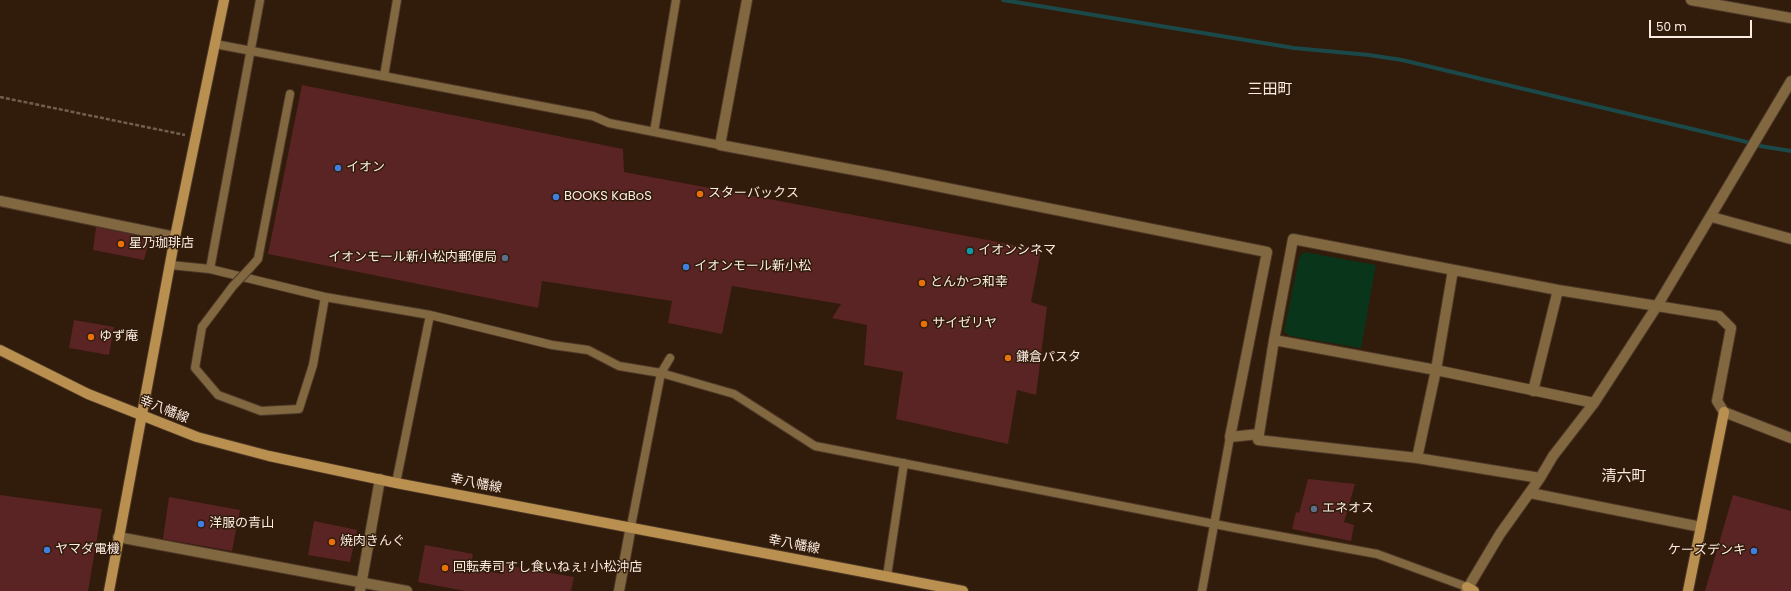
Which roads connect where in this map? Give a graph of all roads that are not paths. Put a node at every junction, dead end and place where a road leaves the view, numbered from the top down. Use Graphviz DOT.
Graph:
graph roads {
  1 [pos="224,0"];
  2 [pos="260,0"];
  3 [pos="397,0"];
  4 [pos="676,0"];
  5 [pos="747,0"];
  6 [pos="1691,0"];
  7 [pos="1791,18"];
  8 [pos="215,44"];
  9 [pos="252,51"];
  10 [pos="384,76"];
  11 [pos="1791,81"];
  12 [pos="290,94"];
  13 [pos="654,132"];
  14 [pos="720,145"];
  15 [pos="0,201"];
  16 [pos="1712,217"];
  17 [pos="175,237"];
  18 [pos="1791,239"];
  19 [pos="170,265"];
  20 [pos="210,269"];
  21 [pos="1453,270"];
  22 [pos="1558,290"];
  23 [pos="325,297"];
  24 [pos="1657,306"];
  25 [pos="430,315"];
  26 [pos="1274,340"];
  27 [pos="0,350"];
  28 [pos="670,358"];
  29 [pos="1436,370"];
  30 [pos="661,373"];
  31 [pos="1533,391"];
  32 [pos="1594,403"];
  33 [pos="1724,412"];
  34 [pos="141,415"];
  35 [pos="1259,434"];
  36 [pos="1230,437"];
  37 [pos="1791,438"];
  38 [pos="1417,458"];
  39 [pos="904,463"];
  40 [pos="1540,478"];
  41 [pos="380,479"];
  42 [pos="396,483"];
  43 [pos="1530,493"];
  44 [pos="1215,524"];
  45 [pos="631,526"];
  46 [pos="1701,527"];
  47 [pos="118,537"];
  48 [pos="887,576"];
  49 [pos="360,587"];
  50 [pos="939,589"];
  51 [pos="1469,590"];
  52 [pos="109,591"];
  53 [pos="407,591"];
  54 [pos="620,591"];
  55 [pos="963,591"];
  56 [pos="1202,591"];
  57 [pos="1688,591"];
  1 -- 8 [label="street"];
  2 -- 9 [label="lane"];
  3 -- 10 [label="lane"];
  4 -- 13 [label="lane"];
  5 -- 14 [label="street"];
  6 -- 7 [label="street"];
  8 -- 9 [label="lane"];
  8 -- 17 [label="street"];
  9 -- 10 [label="lane"];
  9 -- 20 [label="lane"];
  10 -- 13 [label="lane"];
  11 -- 16 [label="street"];
  12 -- 23 [label="lane, bridge"];
  13 -- 14 [label="lane"];
  14 -- 36 [label="street"];
  15 -- 17 [label="street"];
  16 -- 18 [label="street"];
  16 -- 24 [label="street"];
  17 -- 19 [label="street"];
  19 -- 20 [label="lane"];
  19 -- 34 [label="street"];
  20 -- 23 [label="lane"];
  21 -- 22 [label="street"];
  21 -- 26 [label="street"];
  21 -- 29 [label="street"];
  22 -- 24 [label="street"];
  22 -- 31 [label="street"];
  23 -- 25 [label="lane"];
  24 -- 32 [label="street"];
  24 -- 33 [label="street"];
  25 -- 30 [label="lane"];
  25 -- 42 [label="lane"];
  26 -- 29 [label="street"];
  26 -- 35 [label="street"];
  27 -- 34 [label="street, 幸八幡線"];
  28 -- 30 [label="lane"];
  29 -- 31 [label="street"];
  29 -- 38 [label="street"];
  30 -- 39 [label="lane"];
  30 -- 45 [label="lane"];
  31 -- 32 [label="street"];
  32 -- 40 [label="street"];
  33 -- 37 [label="street"];
  33 -- 46 [label="street"];
  34 -- 41 [label="street, 幸八幡線"];
  34 -- 47 [label="street"];
  35 -- 36 [label="street"];
  35 -- 38 [label="street"];
  36 -- 44 [label="lane"];
  38 -- 40 [label="street"];
  39 -- 44 [label="lane"];
  39 -- 48 [label="lane"];
  40 -- 43 [label="street"];
  41 -- 42 [label="street, 幸八幡線"];
  41 -- 49 [label="street"];
  42 -- 45 [label="street, 幸八幡線"];
  43 -- 46 [label="street"];
  43 -- 51 [label="street"];
  44 -- 51 [label="lane"];
  44 -- 56 [label="lane"];
  45 -- 48 [label="street, 幸八幡線"];
  45 -- 54 [label="street"];
  46 -- 57 [label="street"];
  47 -- 49 [label="street"];
  47 -- 52 [label="street"];
  48 -- 50 [label="street, 幸八幡線"];
  49 -- 53 [label="street"];
  50 -- 55 [label="street, 幸八幡線"];
}
